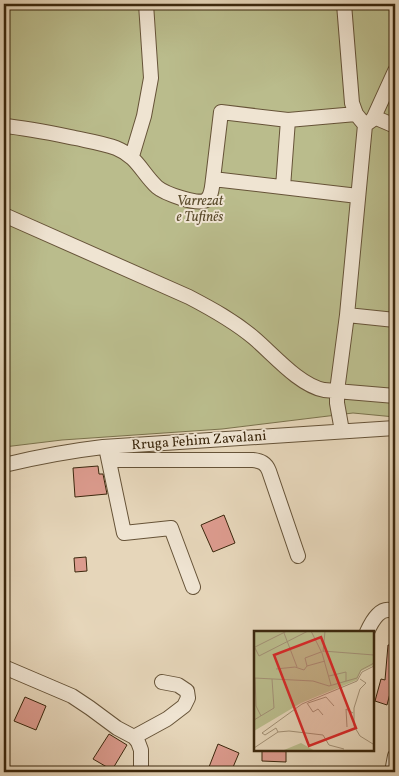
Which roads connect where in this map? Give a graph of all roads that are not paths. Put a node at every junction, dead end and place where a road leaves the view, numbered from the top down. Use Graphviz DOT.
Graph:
graph roads {
  1 [pos="146,4"];
  2 [pos="344,4"];
  3 [pos="395,72"];
  4 [pos="365,118"];
  5 [pos="288,120"];
  6 [pos="4,126"];
  7 [pos="395,126"];
  8 [pos="132,156"];
  9 [pos="213,179"];
  10 [pos="283,187"];
  11 [pos="358,196"];
  12 [pos="4,215"];
  13 [pos="347,315"];
  14 [pos="395,320"];
  15 [pos="337,391"];
  16 [pos="395,396"];
  17 [pos="395,428"];
  18 [pos="342,431"];
  19 [pos="108,454"];
  20 [pos="4,465"];
  21 [pos="298,556"];
  22 [pos="193,587"];
  23 [pos="395,612"];
  24 [pos="368,631"];
  25 [pos="4,667"];
  26 [pos="162,682"];
  27 [pos="134,737"];
  28 [pos="395,756"];
  29 [pos="141,772"];
  30 [pos="392,772"];
  1 -- 8 [label="street"];
  2 -- 4 [label="street"];
  3 -- 4 [label="street"];
  4 -- 5 [label="street"];
  4 -- 7 [label="street"];
  4 -- 11 [label="street"];
  5 -- 9 [label="street"];
  5 -- 10 [label="street"];
  6 -- 8 [label="street"];
  8 -- 9 [label="street"];
  9 -- 10 [label="street"];
  10 -- 11 [label="street"];
  11 -- 13 [label="street"];
  12 -- 15 [label="street"];
  13 -- 14 [label="street"];
  13 -- 15 [label="street"];
  15 -- 16 [label="street"];
  15 -- 18 [label="street"];
  17 -- 18 [label="street, Rruga Fehim Zavalani"];
  18 -- 19 [label="street, Rruga Fehim Zavalani"];
  19 -- 20 [label="street, Rruga Fehim Zavalani"];
  19 -- 21 [label="street"];
  19 -- 22 [label="street"];
  23 -- 24 [label="street"];
  25 -- 27 [label="street"];
  26 -- 27 [label="street"];
  27 -- 29 [label="street"];
  28 -- 30 [label="street"];
}
